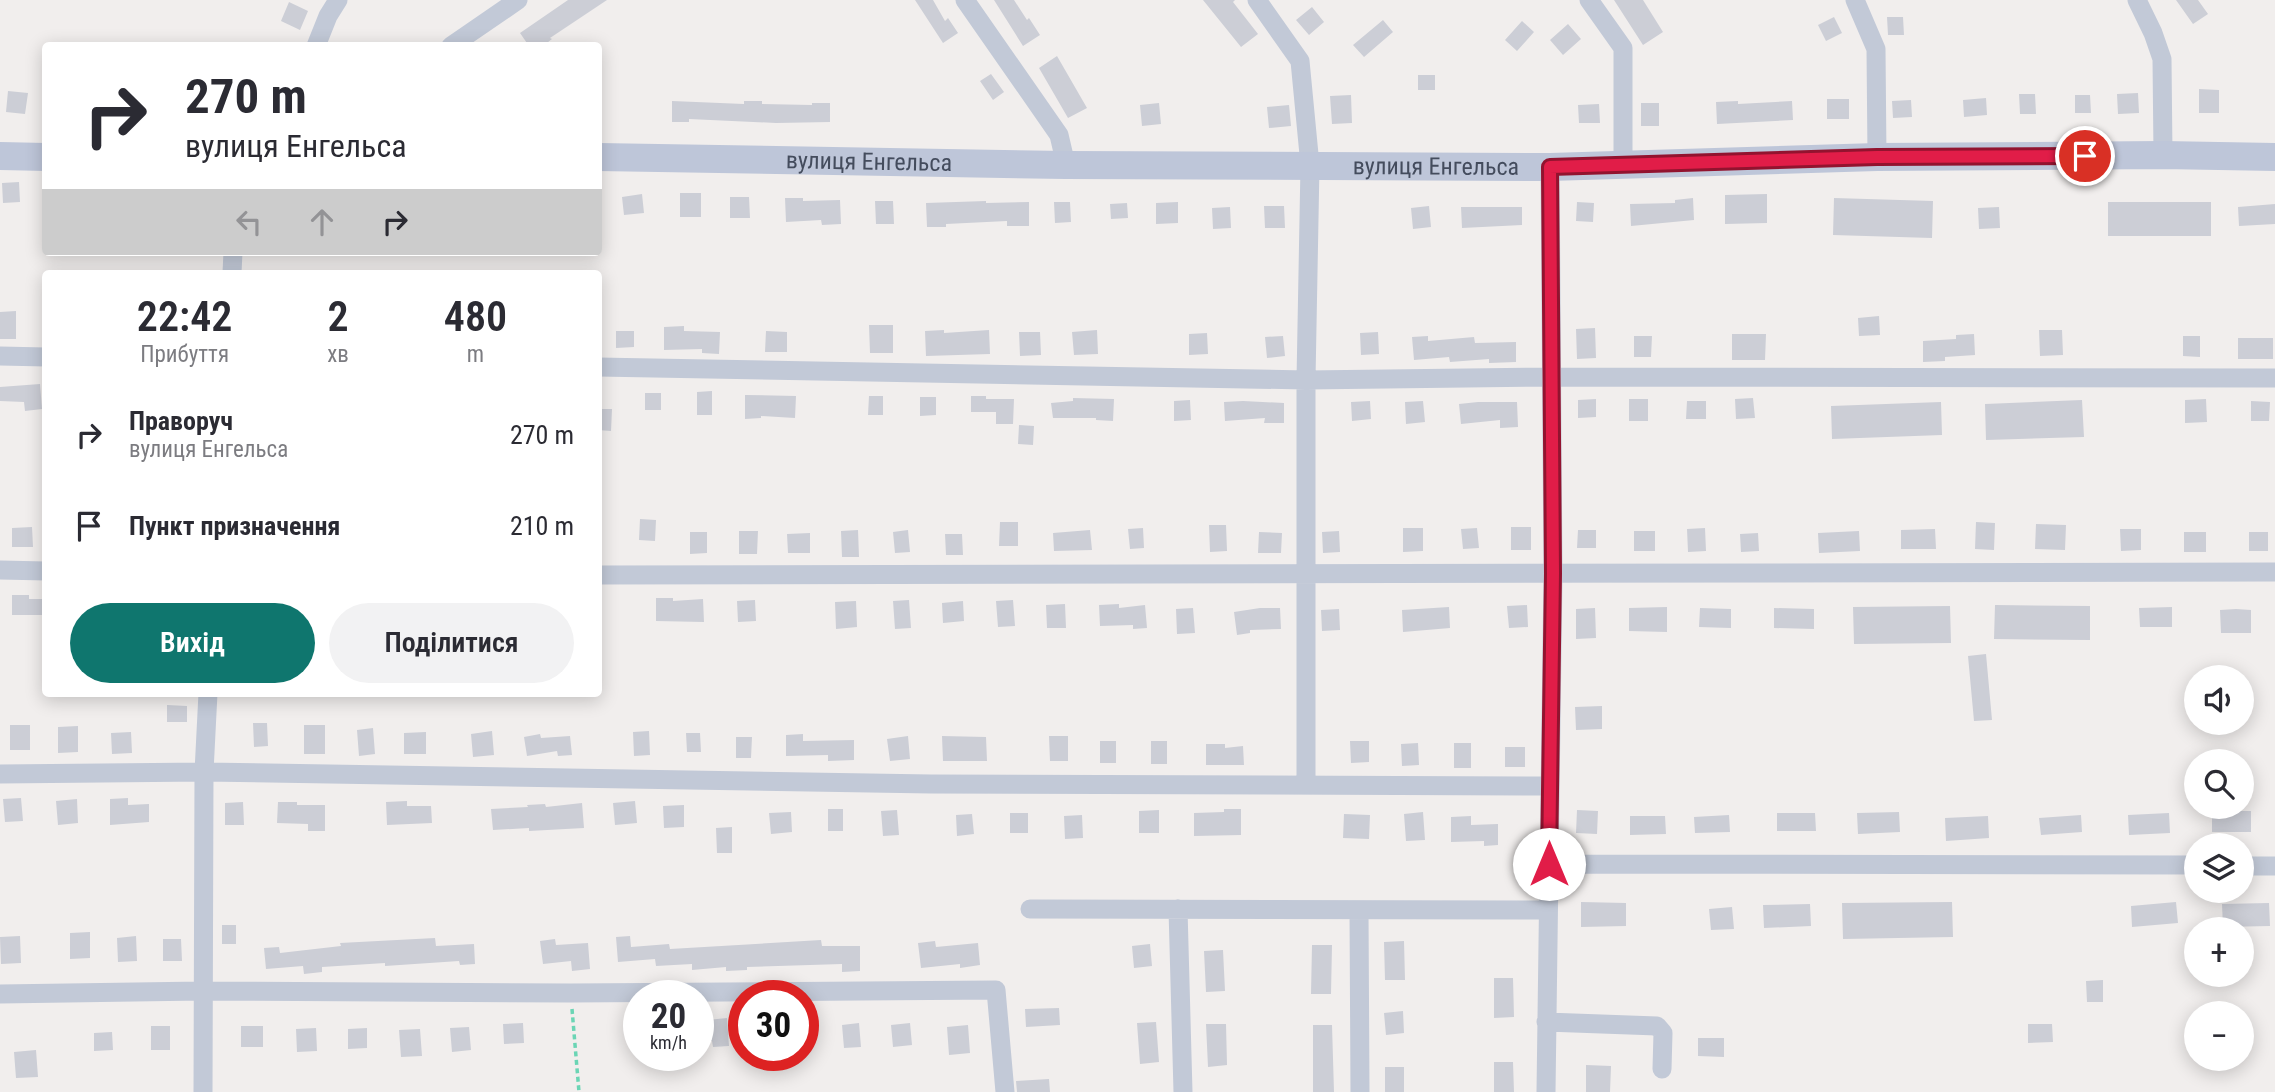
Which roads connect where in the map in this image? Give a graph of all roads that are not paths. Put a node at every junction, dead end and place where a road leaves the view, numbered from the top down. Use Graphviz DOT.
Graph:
graph roads {
  1 [pos="338,0"];
  2 [pos="518,0"];
  3 [pos="965,0"];
  4 [pos="1257,0"];
  5 [pos="1589,0"];
  6 [pos="1855,0"];
  7 [pos="2137,0"];
  8 [pos="318,42"];
  9 [pos="458,42"];
  10 [pos="2163,155"];
  11 [pos="0,156"];
  12 [pos="42,157"];
  13 [pos="602,157"];
  14 [pos="1877,157"];
  15 [pos="2275,157"];
  16 [pos="1066,165"];
  17 [pos="1310,165"];
  18 [pos="1623,166"];
  19 [pos="1550,167"];
  20 [pos="0,356"];
  21 [pos="42,357"];
  22 [pos="602,367"];
  23 [pos="1550,377"];
  24 [pos="2275,378"];
  25 [pos="1306,380"];
  26 [pos="0,570"];
  27 [pos="42,571"];
  28 [pos="2275,572"];
  29 [pos="1553,573"];
  30 [pos="602,575"];
  31 [pos="1305,575"];
  32 [pos="208,697"];
  33 [pos="204,772"];
  34 [pos="0,774"];
  35 [pos="1306,785"];
  36 [pos="1549,786"];
  37 [pos="1549,864"];
  38 [pos="2184,865"];
  39 [pos="2254,866"];
  40 [pos="2275,866"];
  41 [pos="1030,909"];
  42 [pos="1178,909"];
  43 [pos="1359,910"];
  44 [pos="1547,910"];
  45 [pos="202,991"];
  46 [pos="0,994"];
  47 [pos="1546,1022"];
  48 [pos="1662,1069"];
  49 [pos="202,1092"];
  50 [pos="1005,1092"];
  51 [pos="1183,1092"];
  52 [pos="1360,1092"];
  53 [pos="1546,1092"];
  1 -- 8 [label="street"];
  2 -- 9 [label="street"];
  3 -- 16 [label="street"];
  4 -- 17 [label="street"];
  5 -- 18 [label="street"];
  6 -- 14 [label="street"];
  7 -- 10 [label="street"];
  10 -- 14 [label="street, вулиця Енгельса"];
  10 -- 15 [label="street, вулиця Енгельса"];
  11 -- 12 [label="street"];
  13 -- 16 [label="street, вулиця Енгельса"];
  14 -- 18 [label="street, вулиця Енгельса"];
  16 -- 17 [label="street, вулиця Енгельса"];
  17 -- 19 [label="street, вулиця Енгельса"];
  17 -- 25 [label="street"];
  18 -- 19 [label="street, вулиця Енгельса"];
  19 -- 23 [label="street"];
  20 -- 21 [label="street"];
  22 -- 25 [label="street"];
  23 -- 24 [label="street"];
  23 -- 25 [label="street"];
  23 -- 29 [label="street"];
  25 -- 31 [label="street"];
  26 -- 27 [label="street"];
  28 -- 29 [label="street"];
  29 -- 31 [label="street"];
  29 -- 36 [label="street"];
  30 -- 31 [label="street"];
  31 -- 35 [label="street"];
  32 -- 33 [label="street"];
  33 -- 34 [label="street"];
  33 -- 35 [label="street"];
  33 -- 45 [label="street"];
  35 -- 36 [label="street"];
  36 -- 37 [label="street"];
  37 -- 38 [label="street"];
  37 -- 44 [label="street"];
  39 -- 40 [label="street"];
  41 -- 42 [label="street"];
  42 -- 43 [label="street"];
  42 -- 51 [label="street"];
  43 -- 44 [label="street"];
  43 -- 52 [label="street"];
  44 -- 47 [label="street"];
  45 -- 46 [label="street"];
  45 -- 49 [label="street"];
  45 -- 50 [label="street"];
  47 -- 48 [label="street"];
  47 -- 53 [label="street"];
}
